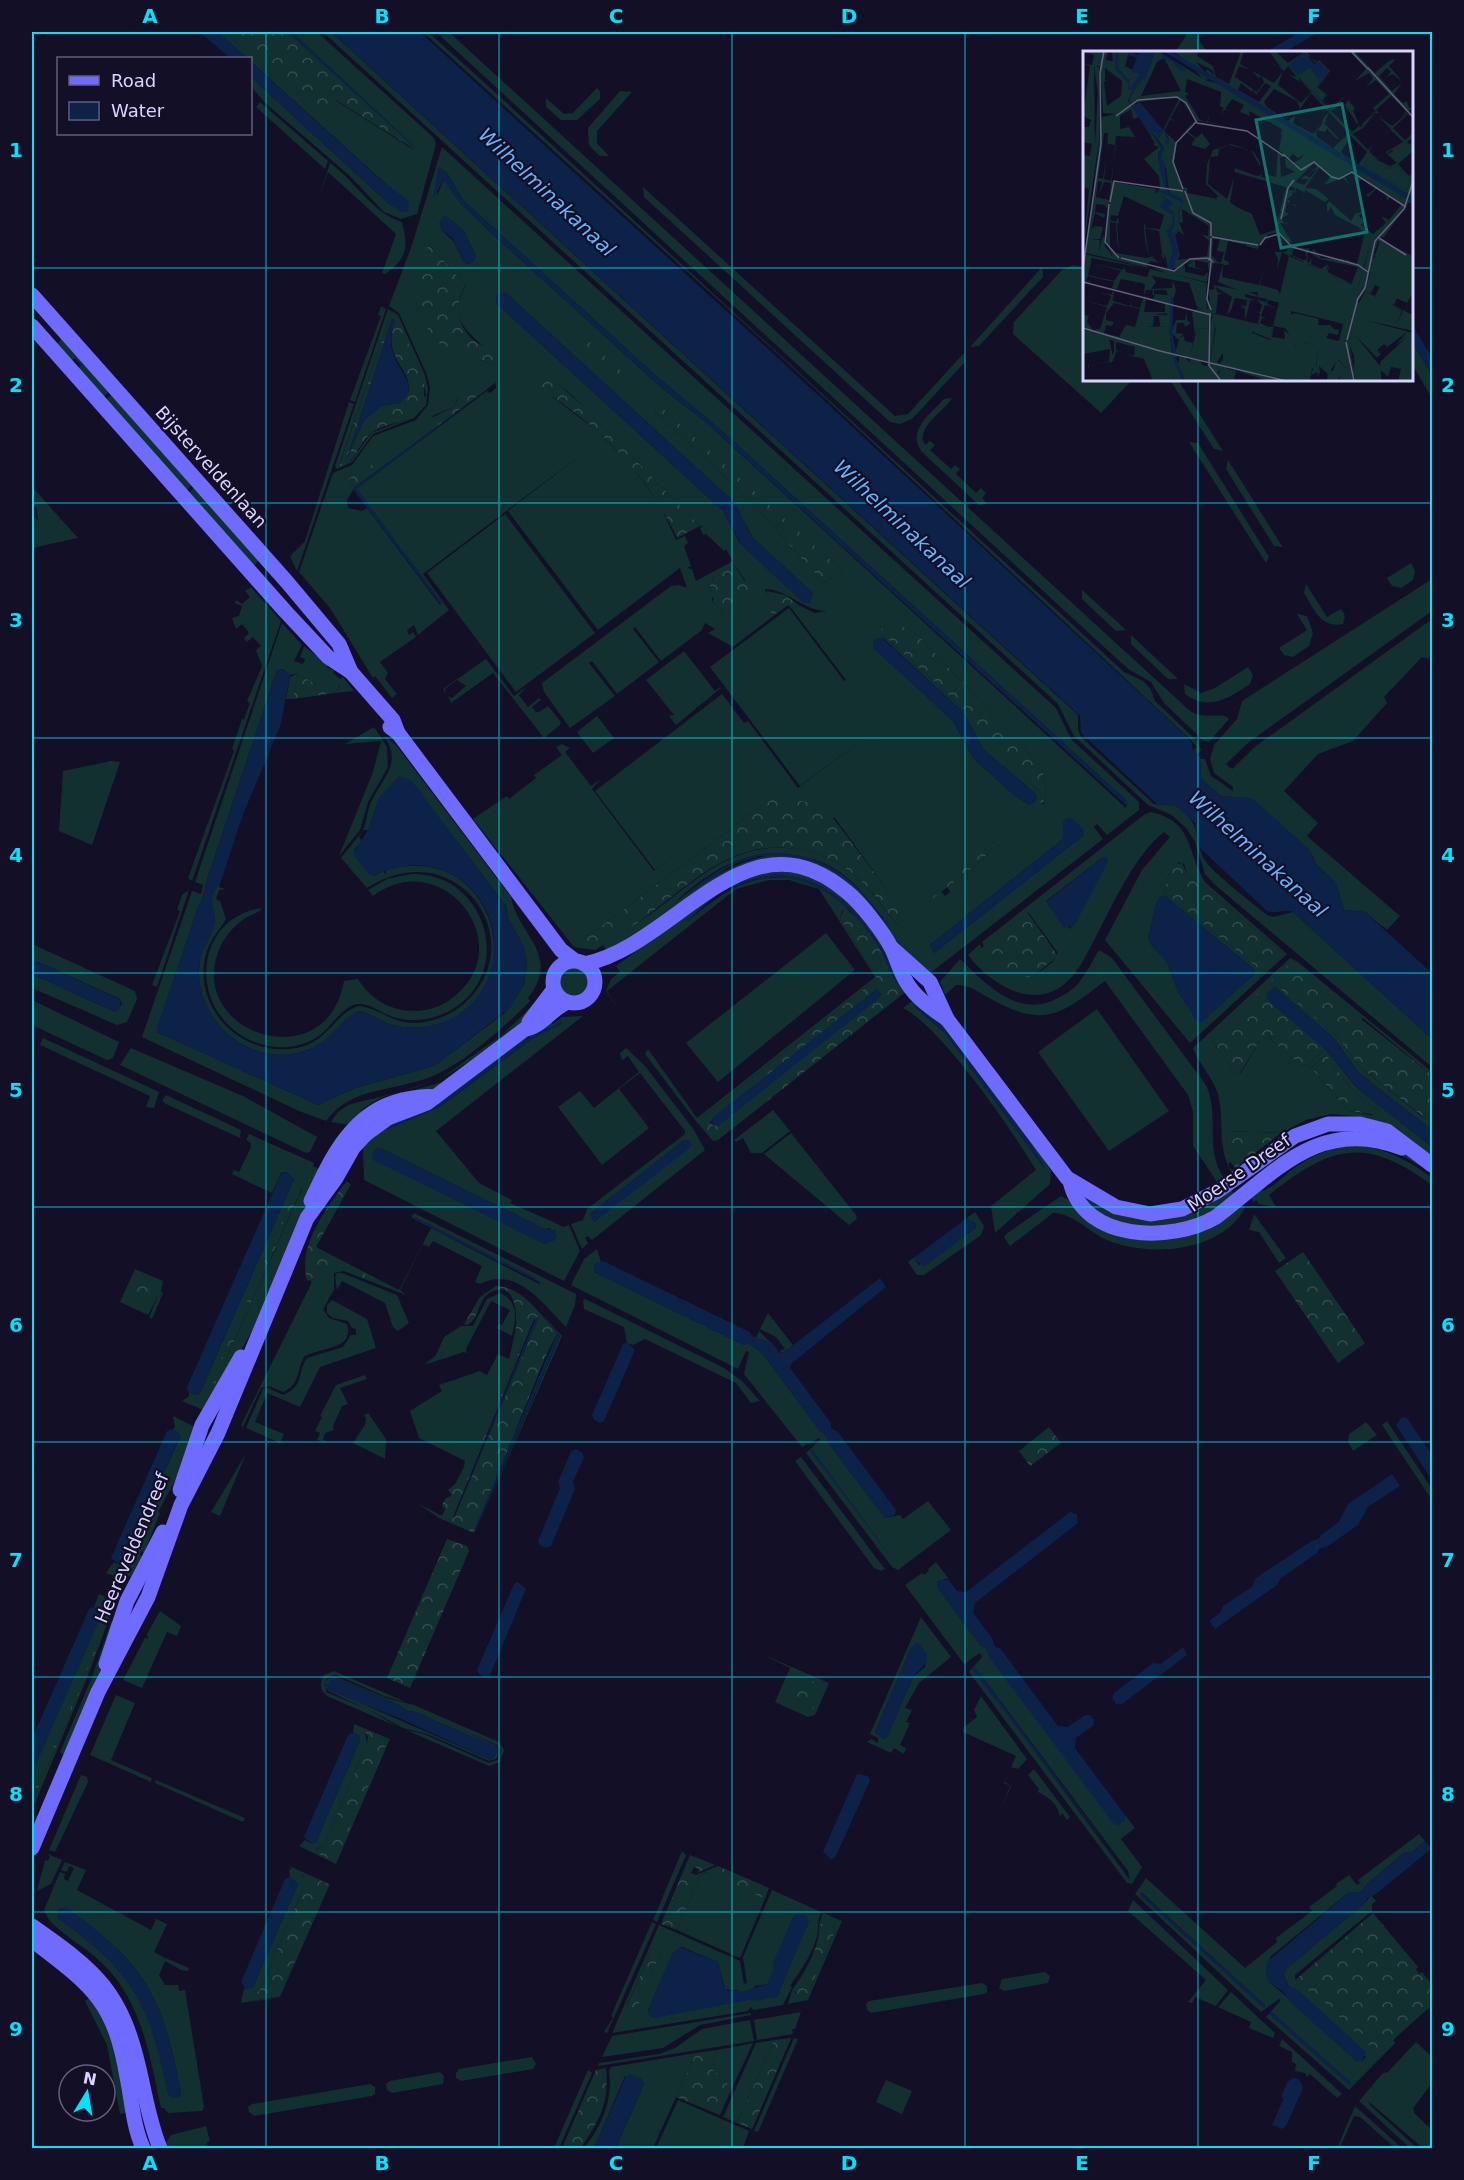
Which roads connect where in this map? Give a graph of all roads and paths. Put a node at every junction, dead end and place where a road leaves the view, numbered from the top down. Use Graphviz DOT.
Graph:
graph roads {
  1 [pos="32,295"];
  2 [pos="32,326"];
  3 [pos="351,672"];
  4 [pos="538,919"];
  5 [pos="646,937"];
  6 [pos="579,962"];
  7 [pos="556,970"];
  8 [pos="595,980"];
  9 [pos="554,988"];
  10 [pos="568,1002"];
  11 [pos="525,1029"];
  12 [pos="1414,1152"];
  13 [pos="1432,1165"];
  14 [pos="1070,1181"];
  15 [pos="32,1848"];
  16 [pos="32,1926"];
  17 [pos="32,1940"];
  18 [pos="143,2148"];
  19 [pos="160,2148"];
  1 -- 3 [label="street, Bijsterveldenlaan"];
  2 -- 3 [label="street, Bijsterveldenlaan"];
  3 -- 4 [label="street, Bijsterveldenlaan"];
  4 -- 6 [label="street, Bijsterveldenlaan"];
  4 -- 7 [label="street, Bijsterveldenlaan"];
  5 -- 6 [label="street, Moerse Dreef"];
  5 -- 8 [label="street, Moerse Dreef"];
  5 -- 14 [label="street, Moerse Dreef"];
  6 -- 7 [label="street"];
  6 -- 8 [label="street"];
  7 -- 9 [label="street"];
  8 -- 10 [label="street"];
  9 -- 10 [label="street"];
  9 -- 11 [label="street"];
  10 -- 11 [label="street"];
  11 -- 15 [label="street, Heereveldendreef"];
  12 -- 13 [label="street, Moerse Dreef"];
  12 -- 14 [label="street, Moerse Dreef"];
  12 -- 14 [label="street, Moerse Dreef"];
  16 -- 19 [label="street"];
  17 -- 18 [label="street"];
}
